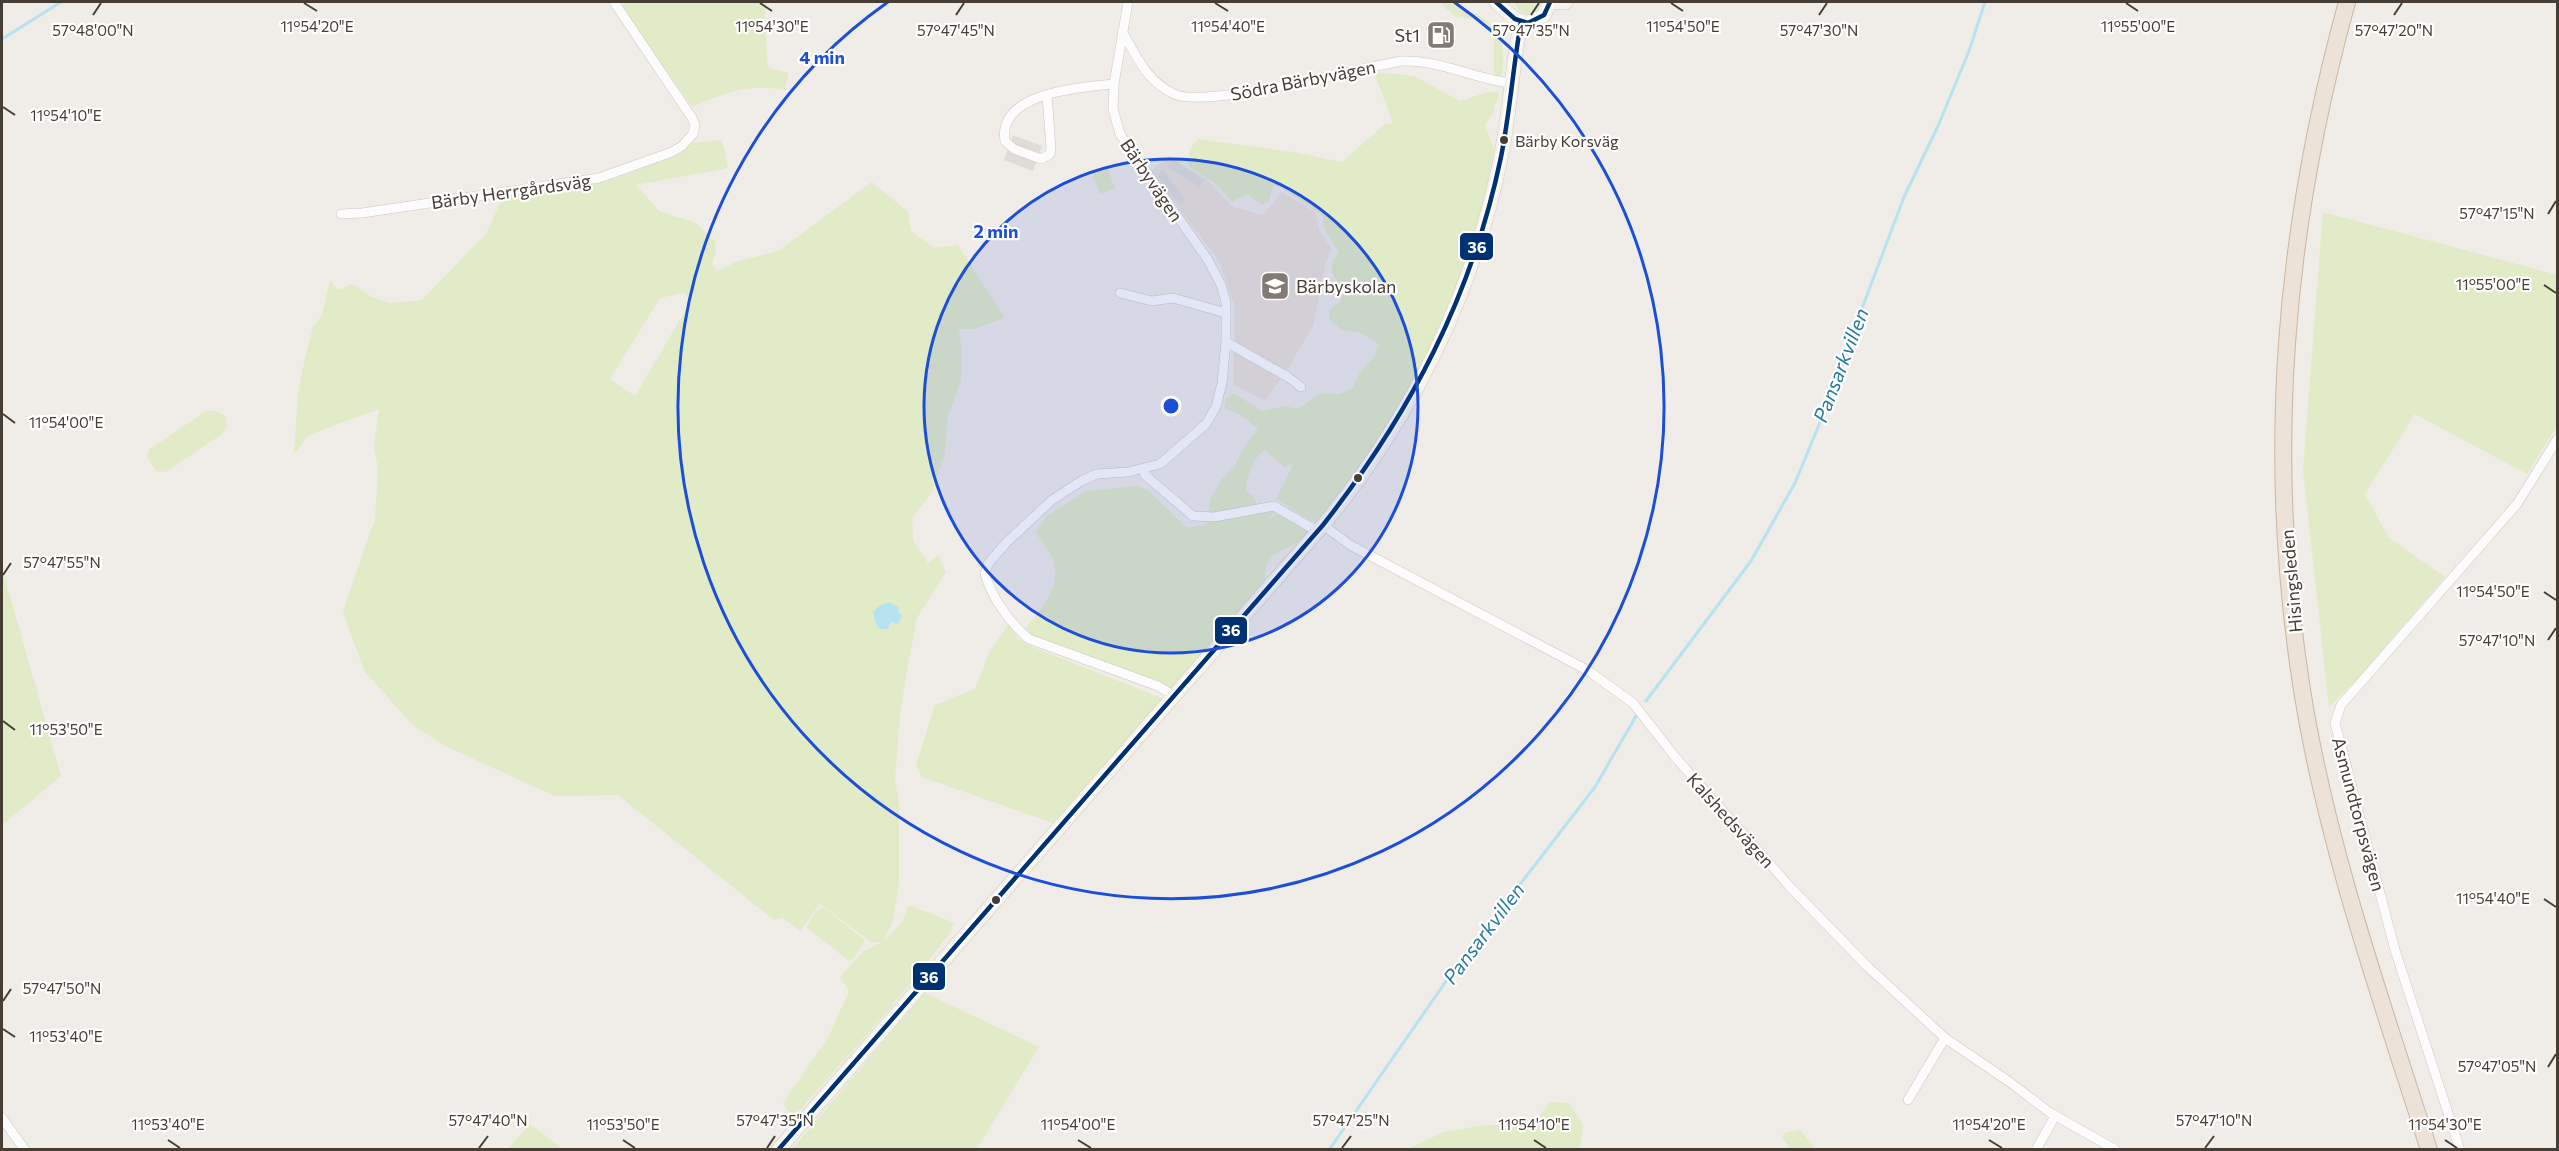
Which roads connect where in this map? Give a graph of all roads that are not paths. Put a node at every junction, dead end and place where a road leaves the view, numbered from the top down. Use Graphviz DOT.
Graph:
graph roads {
  1 [pos="614,2"];
  2 [pos="1128,2"];
  3 [pos="1550,2"];
  4 [pos="1566,2"];
  5 [pos="2347,2"];
  6 [pos="1503,4"];
  7 [pos="1521,22"];
  8 [pos="1122,32"];
  9 [pos="1512,83"];
  10 [pos="1114,84"];
  11 [pos="1047,95"];
  12 [pos="341,214"];
  13 [pos="1120,293"];
  14 [pos="1226,313"];
  15 [pos="1226,342"];
  16 [pos="1301,387"];
  17 [pos="2558,438"];
  18 [pos="1143,469"];
  19 [pos="1320,528"];
  20 [pos="1174,696"];
  21 [pos="1946,1038"];
  22 [pos="1908,1100"];
  23 [pos="2055,1116"];
  24 [pos="2,1118"];
  25 [pos="25,1149"];
  26 [pos="778,1149"];
  27 [pos="2036,1149"];
  28 [pos="2116,1149"];
  29 [pos="2429,1149"];
  30 [pos="2460,1149"];
  1 -- 12 [label="street, Bärby Herrgårdsväg"];
  2 -- 8 [label="street, Bärbyvägen"];
  3 -- 4 [label="street"];
  3 -- 7 [label="street"];
  5 -- 29 [label="highway, Hisingsleden"];
  6 -- 7 [label="street"];
  7 -- 9 [label="street"];
  8 -- 9 [label="street, Södra Bärbyvägen"];
  8 -- 10 [label="street, Bärbyvägen"];
  9 -- 19 [label="street"];
  10 -- 11 [label="street"];
  10 -- 14 [label="street, Bärbyvägen"];
  11 -- 11 [label="street"];
  13 -- 14 [label="street"];
  14 -- 15 [label="street, Bärbyvägen"];
  15 -- 16 [label="street"];
  15 -- 18 [label="street, Bärbyvägen"];
  17 -- 30 [label="street, Asmundtorpsvägen"];
  18 -- 19 [label="street"];
  18 -- 20 [label="street"];
  19 -- 20 [label="street"];
  19 -- 21 [label="street, Kalshedsvägen"];
  20 -- 26 [label="street"];
  21 -- 22 [label="street"];
  21 -- 23 [label="street, Kalshedsvägen"];
  23 -- 27 [label="street"];
  23 -- 28 [label="street, Kalshedsvägen"];
  24 -- 25 [label="street"];
}
